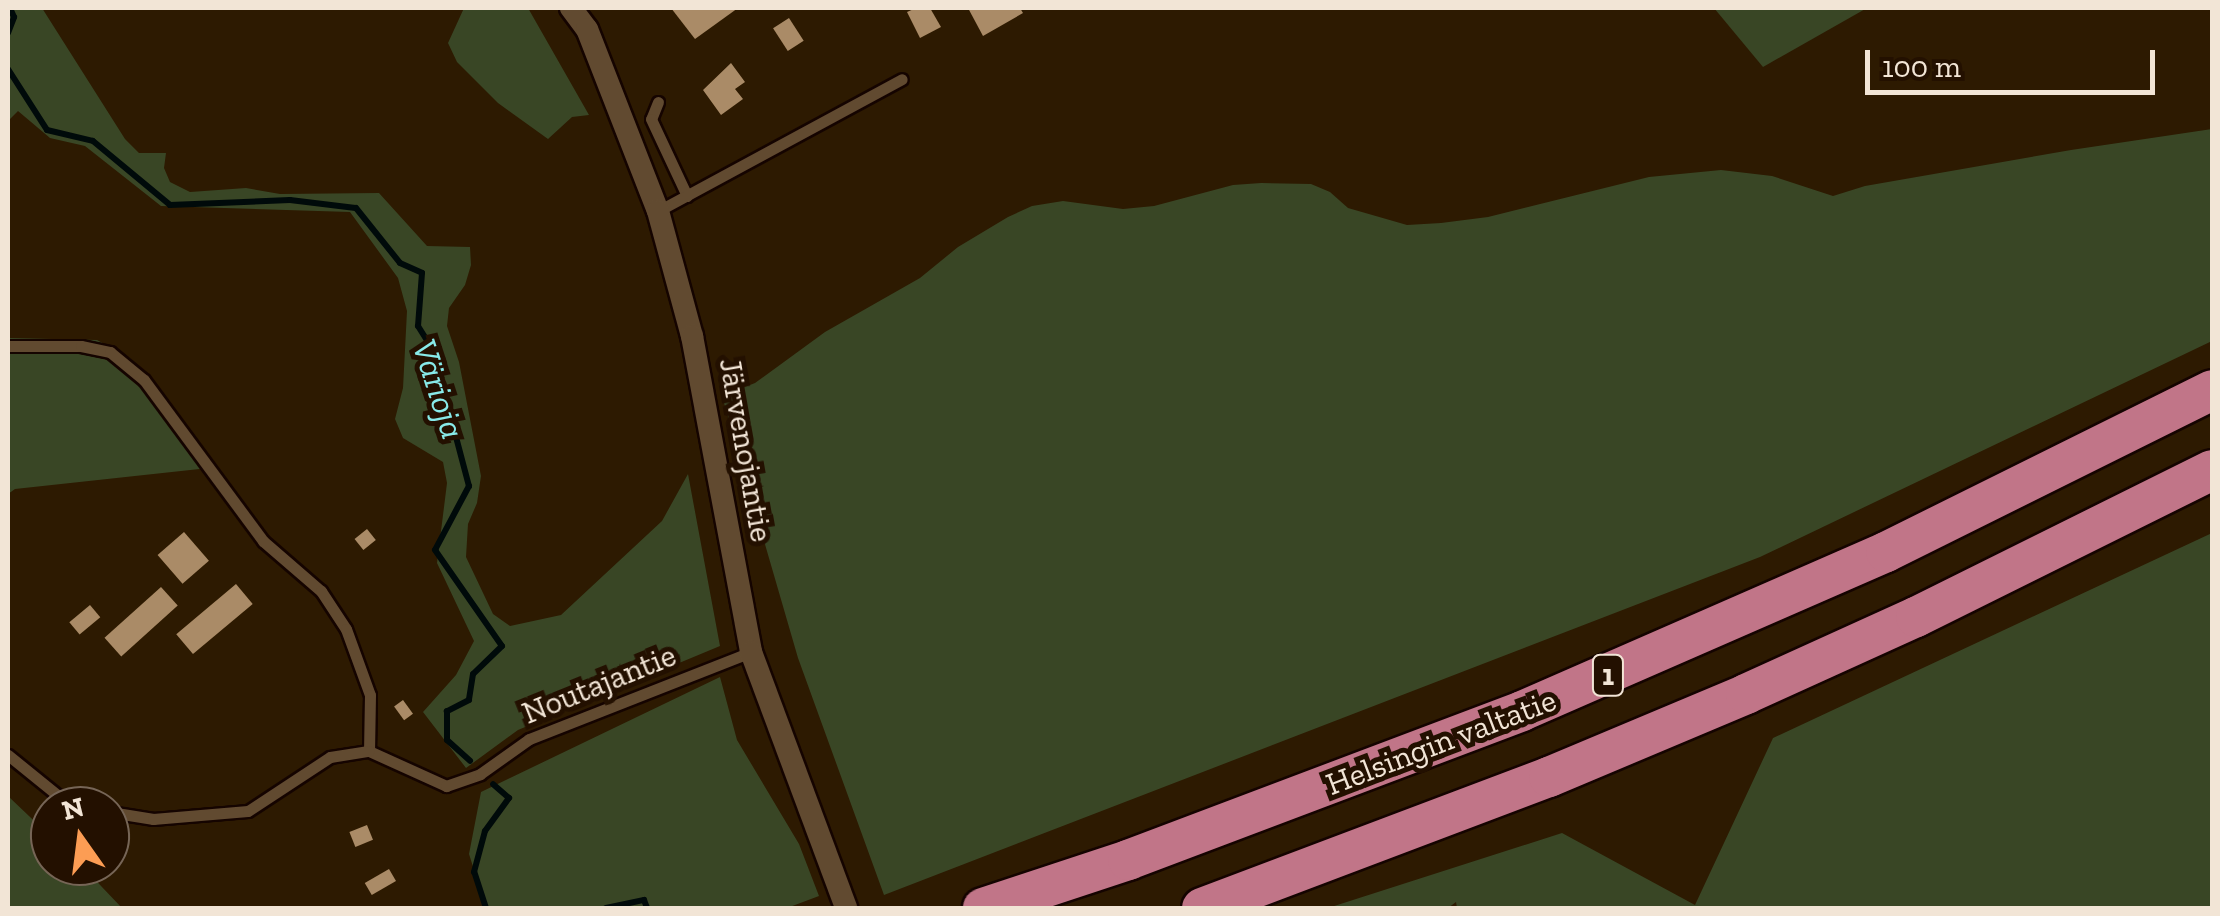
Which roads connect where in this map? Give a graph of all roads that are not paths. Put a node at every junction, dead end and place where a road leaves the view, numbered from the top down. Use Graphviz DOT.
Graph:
graph roads {
  1 [pos="570,8"];
  2 [pos="902,79"];
  3 [pos="658,102"];
  4 [pos="686,196"];
  5 [pos="658,212"];
  6 [pos="8,346"];
  7 [pos="2212,390"];
  8 [pos="2212,470"];
  9 [pos="751,652"];
  10 [pos="369,750"];
  11 [pos="8,756"];
  12 [pos="46,786"];
  13 [pos="130,815"];
  14 [pos="846,908"];
  15 [pos="982,908"];
  16 [pos="1202,908"];
  1 -- 5 [label="street, Järvenojantie"];
  2 -- 4 [label="lane"];
  3 -- 4 [label="lane"];
  4 -- 5 [label="lane"];
  5 -- 9 [label="street, Järvenojantie"];
  6 -- 10 [label="lane"];
  7 -- 15 [label="highway, Helsingin valtatie / 1"];
  8 -- 16 [label="highway, 1"];
  9 -- 10 [label="lane, Noutajantie"];
  9 -- 14 [label="street, Järvenojantie"];
  10 -- 13 [label="lane"];
  11 -- 12 [label="lane"];
}
